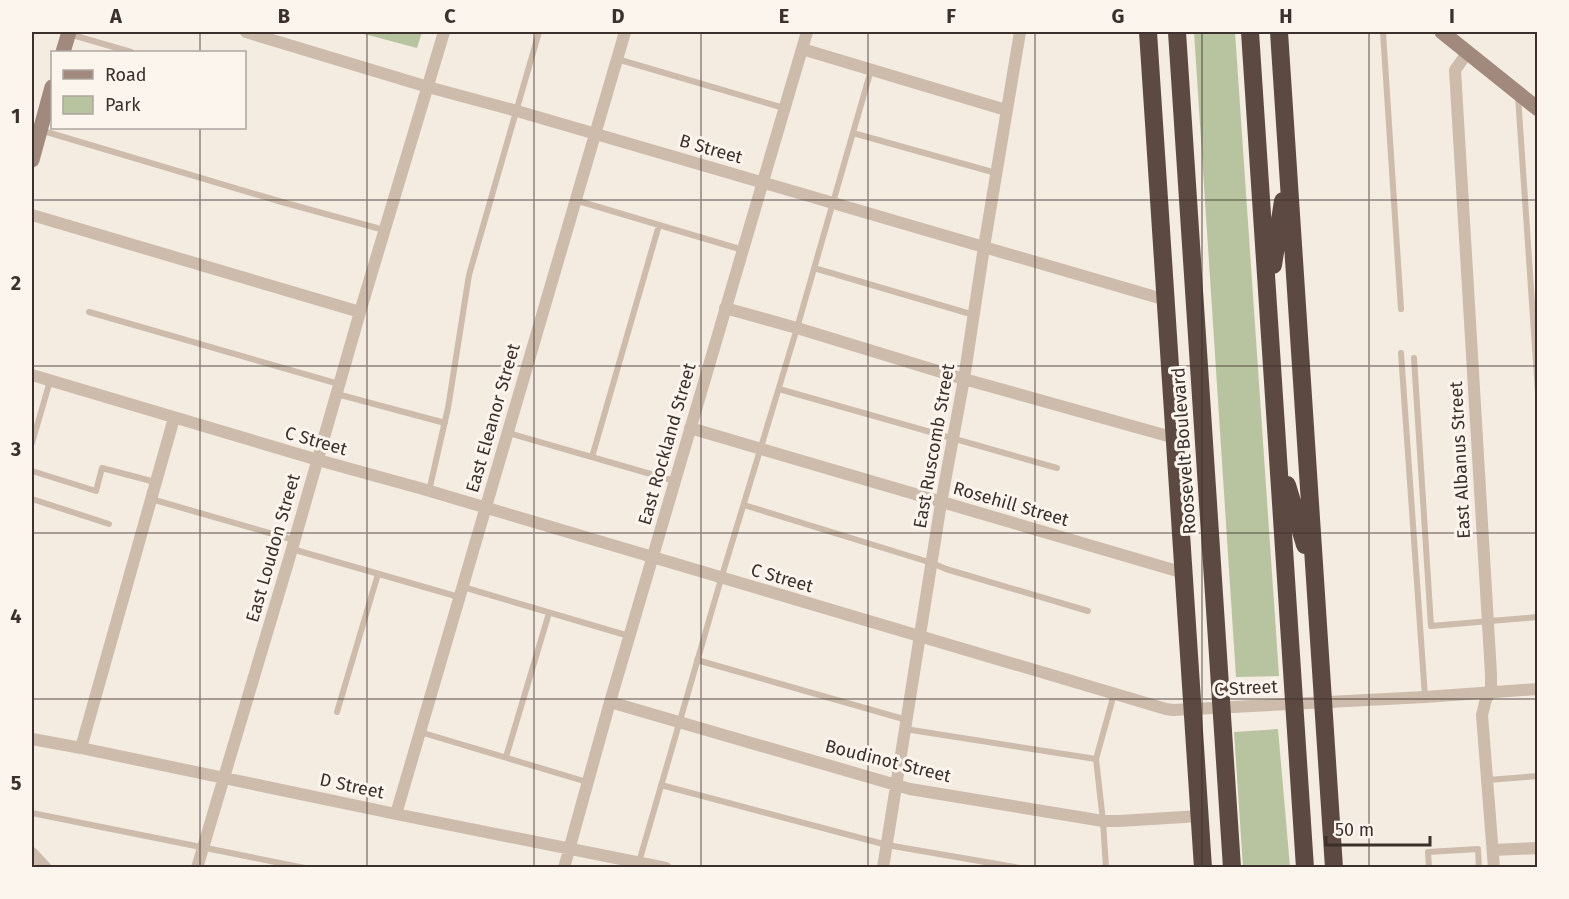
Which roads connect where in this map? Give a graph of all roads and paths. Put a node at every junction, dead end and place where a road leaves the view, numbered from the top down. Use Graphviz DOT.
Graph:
graph roads {
  1 [pos="68,32"];
  2 [pos="246,32"];
  3 [pos="444,32"];
  4 [pos="539,32"];
  5 [pos="625,32"];
  6 [pos="807,32"];
  7 [pos="1020,32"];
  8 [pos="1148,32"];
  9 [pos="1177,32"];
  10 [pos="1250,32"];
  11 [pos="1279,32"];
  12 [pos="1383,32"];
  13 [pos="1442,32"];
  14 [pos="802,49"];
  15 [pos="63,51"];
  16 [pos="128,51"];
  17 [pos="1467,52"];
  18 [pos="617,59"];
  19 [pos="871,70"];
  20 [pos="428,87"];
  21 [pos="51,91"];
  22 [pos="1518,92"];
  23 [pos="784,108"];
  24 [pos="1538,109"];
  25 [pos="1006,110"];
  26 [pos="517,111"];
  27 [pos="40,130"];
  28 [pos="853,133"];
  29 [pos="594,134"];
  30 [pos="32,160"];
  31 [pos="1288,167"];
  32 [pos="996,173"];
  33 [pos="763,183"];
  34 [pos="575,200"];
  35 [pos="833,203"];
  36 [pos="32,215"];
  37 [pos="659,225"];
  38 [pos="385,230"];
  39 [pos="984,247"];
  40 [pos="743,250"];
  41 [pos="814,268"];
  42 [pos="1166,300"];
  43 [pos="1268,300"];
  44 [pos="725,309"];
  45 [pos="1401,309"];
  46 [pos="89,312"];
  47 [pos="360,312"];
  48 [pos="974,315"];
  49 [pos="797,328"];
  50 [pos="1401,353"];
  51 [pos="1414,358"];
  52 [pos="32,375"];
  53 [pos="964,379"];
  54 [pos="50,381"];
  55 [pos="338,389"];
  56 [pos="779,389"];
  57 [pos="1538,392"];
  58 [pos="174,418"];
  59 [pos="445,423"];
  60 [pos="690,428"];
  61 [pos="508,432"];
  62 [pos="1175,438"];
  63 [pos="954,439"];
  64 [pos="32,443"];
  65 [pos="761,448"];
  66 [pos="1278,453"];
  67 [pos="592,457"];
  68 [pos="318,460"];
  69 [pos="1057,468"];
  70 [pos="32,471"];
  71 [pos="675,481"];
  72 [pos="156,483"];
  73 [pos="429,491"];
  74 [pos="151,499"];
  75 [pos="32,500"];
  76 [pos="941,503"];
  77 [pos="744,505"];
  78 [pos="486,509"];
  79 [pos="109,524"];
  80 [pos="293,544"];
  81 [pos="652,558"];
  82 [pos="932,562"];
  83 [pos="1184,573"];
  84 [pos="378,574"];
  85 [pos="721,579"];
  86 [pos="1315,579"];
  87 [pos="461,592"];
  88 [pos="1088,611"];
  89 [pos="549,612"];
  90 [pos="1538,617"];
  91 [pos="1487,620"];
  92 [pos="629,636"];
  93 [pos="920,638"];
  94 [pos="697,660"];
  95 [pos="1538,689"];
  96 [pos="1491,692"];
  97 [pos="1114,694"];
  98 [pos="1425,697"];
  99 [pos="610,702"];
  100 [pos="1323,702"];
  101 [pos="1294,704"];
  102 [pos="1221,708"];
  103 [pos="1193,709"];
  104 [pos="337,712"];
  105 [pos="679,722"];
  106 [pos="906,724"];
  107 [pos="420,732"];
  108 [pos="32,739"];
  109 [pos="81,748"];
  110 [pos="506,757"];
  111 [pos="1096,759"];
  112 [pos="1538,776"];
  113 [pos="223,778"];
  114 [pos="1488,780"];
  115 [pos="587,782"];
  116 [pos="661,785"];
  117 [pos="896,785"];
  118 [pos="32,813"];
  119 [pos="396,814"];
  120 [pos="1200,816"];
  121 [pos="1103,821"];
  122 [pos="887,845"];
  123 [pos="203,848"];
  124 [pos="570,848"];
  125 [pos="1538,848"];
  126 [pos="1493,850"];
  127 [pos="32,853"];
  128 [pos="639,862"];
  129 [pos="46,867"];
  130 [pos="197,867"];
  131 [pos="305,867"];
  132 [pos="564,867"];
  133 [pos="666,867"];
  134 [pos="883,867"];
  135 [pos="1020,867"];
  136 [pos="1106,867"];
  137 [pos="1203,867"];
  138 [pos="1232,867"];
  139 [pos="1305,867"];
  140 [pos="1334,867"];
  141 [pos="1429,867"];
  142 [pos="1479,867"];
  143 [pos="1494,867"];
  1 -- 15 [label="main road"];
  1 -- 16 [label="lane"];
  2 -- 20 [label="street, B Street"];
  3 -- 20 [label="street, East Loudon Street"];
  4 -- 26 [label="lane"];
  5 -- 18 [label="street, East Eleanor Street"];
  6 -- 14 [label="street, East Rockland Street"];
  7 -- 25 [label="street, East Ruscomb Street"];
  8 -- 42 [label="highway, Roosevelt Boulevard"];
  9 -- 102 [label="highway, Roosevelt Boulevard"];
  10 -- 43 [label="highway"];
  11 -- 31 [label="highway"];
  12 -- 45 [label="lane"];
  13 -- 17 [label="main road"];
  14 -- 19 [label="street"];
  14 -- 23 [label="street, East Rockland Street"];
  17 -- 22 [label="main road"];
  17 -- 91 [label="street, East Albanus Street"];
  18 -- 23 [label="lane"];
  18 -- 29 [label="street, East Eleanor Street"];
  19 -- 25 [label="street"];
  19 -- 28 [label="lane"];
  20 -- 26 [label="street, B Street"];
  20 -- 38 [label="street, East Loudon Street"];
  21 -- 27 [label="main road"];
  22 -- 24 [label="main road"];
  22 -- 57 [label="lane"];
  23 -- 33 [label="street, East Rockland Street"];
  25 -- 32 [label="street, East Ruscomb Street"];
  26 -- 29 [label="street, B Street"];
  26 -- 59 [label="lane"];
  27 -- 30 [label="main road"];
  27 -- 38 [label="lane"];
  28 -- 32 [label="lane"];
  28 -- 35 [label="lane"];
  29 -- 33 [label="street, B Street"];
  29 -- 34 [label="street, East Eleanor Street"];
  31 -- 43 [label="highway"];
  31 -- 86 [label="highway"];
  32 -- 39 [label="street, East Ruscomb Street"];
  33 -- 35 [label="street, B Street"];
  33 -- 40 [label="street, East Rockland Street"];
  34 -- 37 [label="lane"];
  34 -- 61 [label="street, East Eleanor Street"];
  35 -- 39 [label="street, B Street"];
  35 -- 41 [label="lane"];
  36 -- 47 [label="street"];
  37 -- 40 [label="lane"];
  37 -- 67 [label="lane"];
  38 -- 47 [label="street, East Loudon Street"];
  39 -- 42 [label="street, B Street"];
  39 -- 48 [label="street, East Ruscomb Street"];
  40 -- 44 [label="street, East Rockland Street"];
  41 -- 48 [label="lane"];
  41 -- 49 [label="lane"];
  42 -- 62 [label="highway, Roosevelt Boulevard"];
  43 -- 66 [label="highway"];
  44 -- 49 [label="street"];
  44 -- 60 [label="street, East Rockland Street"];
  46 -- 55 [label="lane"];
  47 -- 55 [label="street, East Loudon Street"];
  48 -- 53 [label="street, East Ruscomb Street"];
  49 -- 53 [label="street"];
  49 -- 56 [label="lane"];
  50 -- 98 [label="lane"];
  51 -- 91 [label="lane"];
  52 -- 54 [label="street, C Street"];
  53 -- 62 [label="street"];
  53 -- 63 [label="street, East Ruscomb Street"];
  54 -- 58 [label="street, C Street"];
  54 -- 64 [label="lane"];
  55 -- 59 [label="lane"];
  55 -- 68 [label="street, East Loudon Street"];
  56 -- 63 [label="lane"];
  56 -- 65 [label="lane"];
  58 -- 68 [label="street, C Street"];
  58 -- 72 [label="street"];
  59 -- 73 [label="lane"];
  60 -- 65 [label="street, Rosehill Street"];
  60 -- 71 [label="street, East Rockland Street"];
  61 -- 67 [label="lane"];
  61 -- 78 [label="street, East Eleanor Street"];
  62 -- 83 [label="highway, Roosevelt Boulevard"];
  63 -- 69 [label="lane"];
  63 -- 76 [label="street, East Ruscomb Street"];
  65 -- 76 [label="street, Rosehill Street"];
  65 -- 77 [label="lane"];
  66 -- 86 [label="highway"];
  66 -- 101 [label="highway"];
  67 -- 71 [label="lane"];
  68 -- 73 [label="street, C Street"];
  68 -- 80 [label="street, East Loudon Street"];
  70 -- 72 [label="lane"];
  71 -- 81 [label="street, East Rockland Street"];
  72 -- 74 [label="street"];
  73 -- 78 [label="street, C Street"];
  74 -- 80 [label="lane"];
  74 -- 109 [label="street"];
  75 -- 79 [label="lane"];
  76 -- 82 [label="street, East Ruscomb Street"];
  76 -- 83 [label="street, Rosehill Street"];
  77 -- 82 [label="lane"];
  77 -- 85 [label="lane"];
  78 -- 81 [label="street, C Street"];
  78 -- 87 [label="street, East Eleanor Street"];
  80 -- 84 [label="lane"];
  80 -- 113 [label="street, East Loudon Street"];
  81 -- 85 [label="street, C Street"];
  81 -- 92 [label="street, East Rockland Street"];
  82 -- 88 [label="lane"];
  82 -- 93 [label="street, East Ruscomb Street"];
  83 -- 103 [label="highway, Roosevelt Boulevard"];
  84 -- 87 [label="lane"];
  84 -- 104 [label="lane"];
  85 -- 93 [label="street, C Street"];
  85 -- 94 [label="lane"];
  86 -- 100 [label="highway"];
  87 -- 89 [label="lane"];
  87 -- 107 [label="street, East Eleanor Street"];
  89 -- 92 [label="lane"];
  89 -- 110 [label="lane"];
  90 -- 91 [label="lane"];
  91 -- 96 [label="street, East Albanus Street"];
  92 -- 99 [label="street, East Rockland Street"];
  93 -- 97 [label="street, C Street"];
  93 -- 106 [label="street, East Ruscomb Street"];
  94 -- 105 [label="lane"];
  94 -- 106 [label="lane"];
  95 -- 96 [label="street, C Street"];
  96 -- 98 [label="street, C Street"];
  96 -- 114 [label="street, East Albanus Street"];
  97 -- 103 [label="street, C Street"];
  97 -- 111 [label="lane"];
  98 -- 100 [label="street, C Street"];
  99 -- 105 [label="street, Boudinot Street"];
  99 -- 115 [label="street, East Rockland Street"];
  100 -- 101 [label="street, C Street"];
  100 -- 140 [label="highway"];
  101 -- 102 [label="street, C Street"];
  101 -- 139 [label="highway"];
  102 -- 103 [label="street, C Street"];
  102 -- 138 [label="highway, Roosevelt Boulevard"];
  103 -- 120 [label="highway, Roosevelt Boulevard"];
  105 -- 116 [label="lane"];
  105 -- 117 [label="street, Boudinot Street"];
  106 -- 111 [label="lane"];
  106 -- 117 [label="street, East Ruscomb Street"];
  107 -- 110 [label="lane"];
  107 -- 119 [label="street, East Eleanor Street"];
  108 -- 109 [label="street, D Street"];
  109 -- 113 [label="street, D Street"];
  110 -- 115 [label="lane"];
  111 -- 121 [label="lane"];
  112 -- 114 [label="lane"];
  113 -- 119 [label="street, D Street"];
  113 -- 123 [label="street, East Loudon Street"];
  114 -- 126 [label="street, East Albanus Street"];
  115 -- 124 [label="street, East Rockland Street"];
  116 -- 122 [label="lane"];
  116 -- 128 [label="lane"];
  117 -- 121 [label="street, Boudinot Street"];
  117 -- 122 [label="street, East Ruscomb Street"];
  118 -- 123 [label="lane"];
  119 -- 124 [label="street, D Street"];
  120 -- 121 [label="street, Boudinot Street"];
  120 -- 137 [label="highway, Roosevelt Boulevard"];
  121 -- 136 [label="lane"];
  122 -- 134 [label="street, East Ruscomb Street"];
  122 -- 135 [label="lane"];
  123 -- 130 [label="street, East Loudon Street"];
  123 -- 131 [label="lane"];
  124 -- 128 [label="street, D Street"];
  124 -- 132 [label="street, East Rockland Street"];
  125 -- 126 [label="street"];
  126 -- 143 [label="street, East Albanus Street"];
  127 -- 129 [label="street"];
  128 -- 133 [label="street, D Street"];
  141 -- 142 [label="lane"];
}
